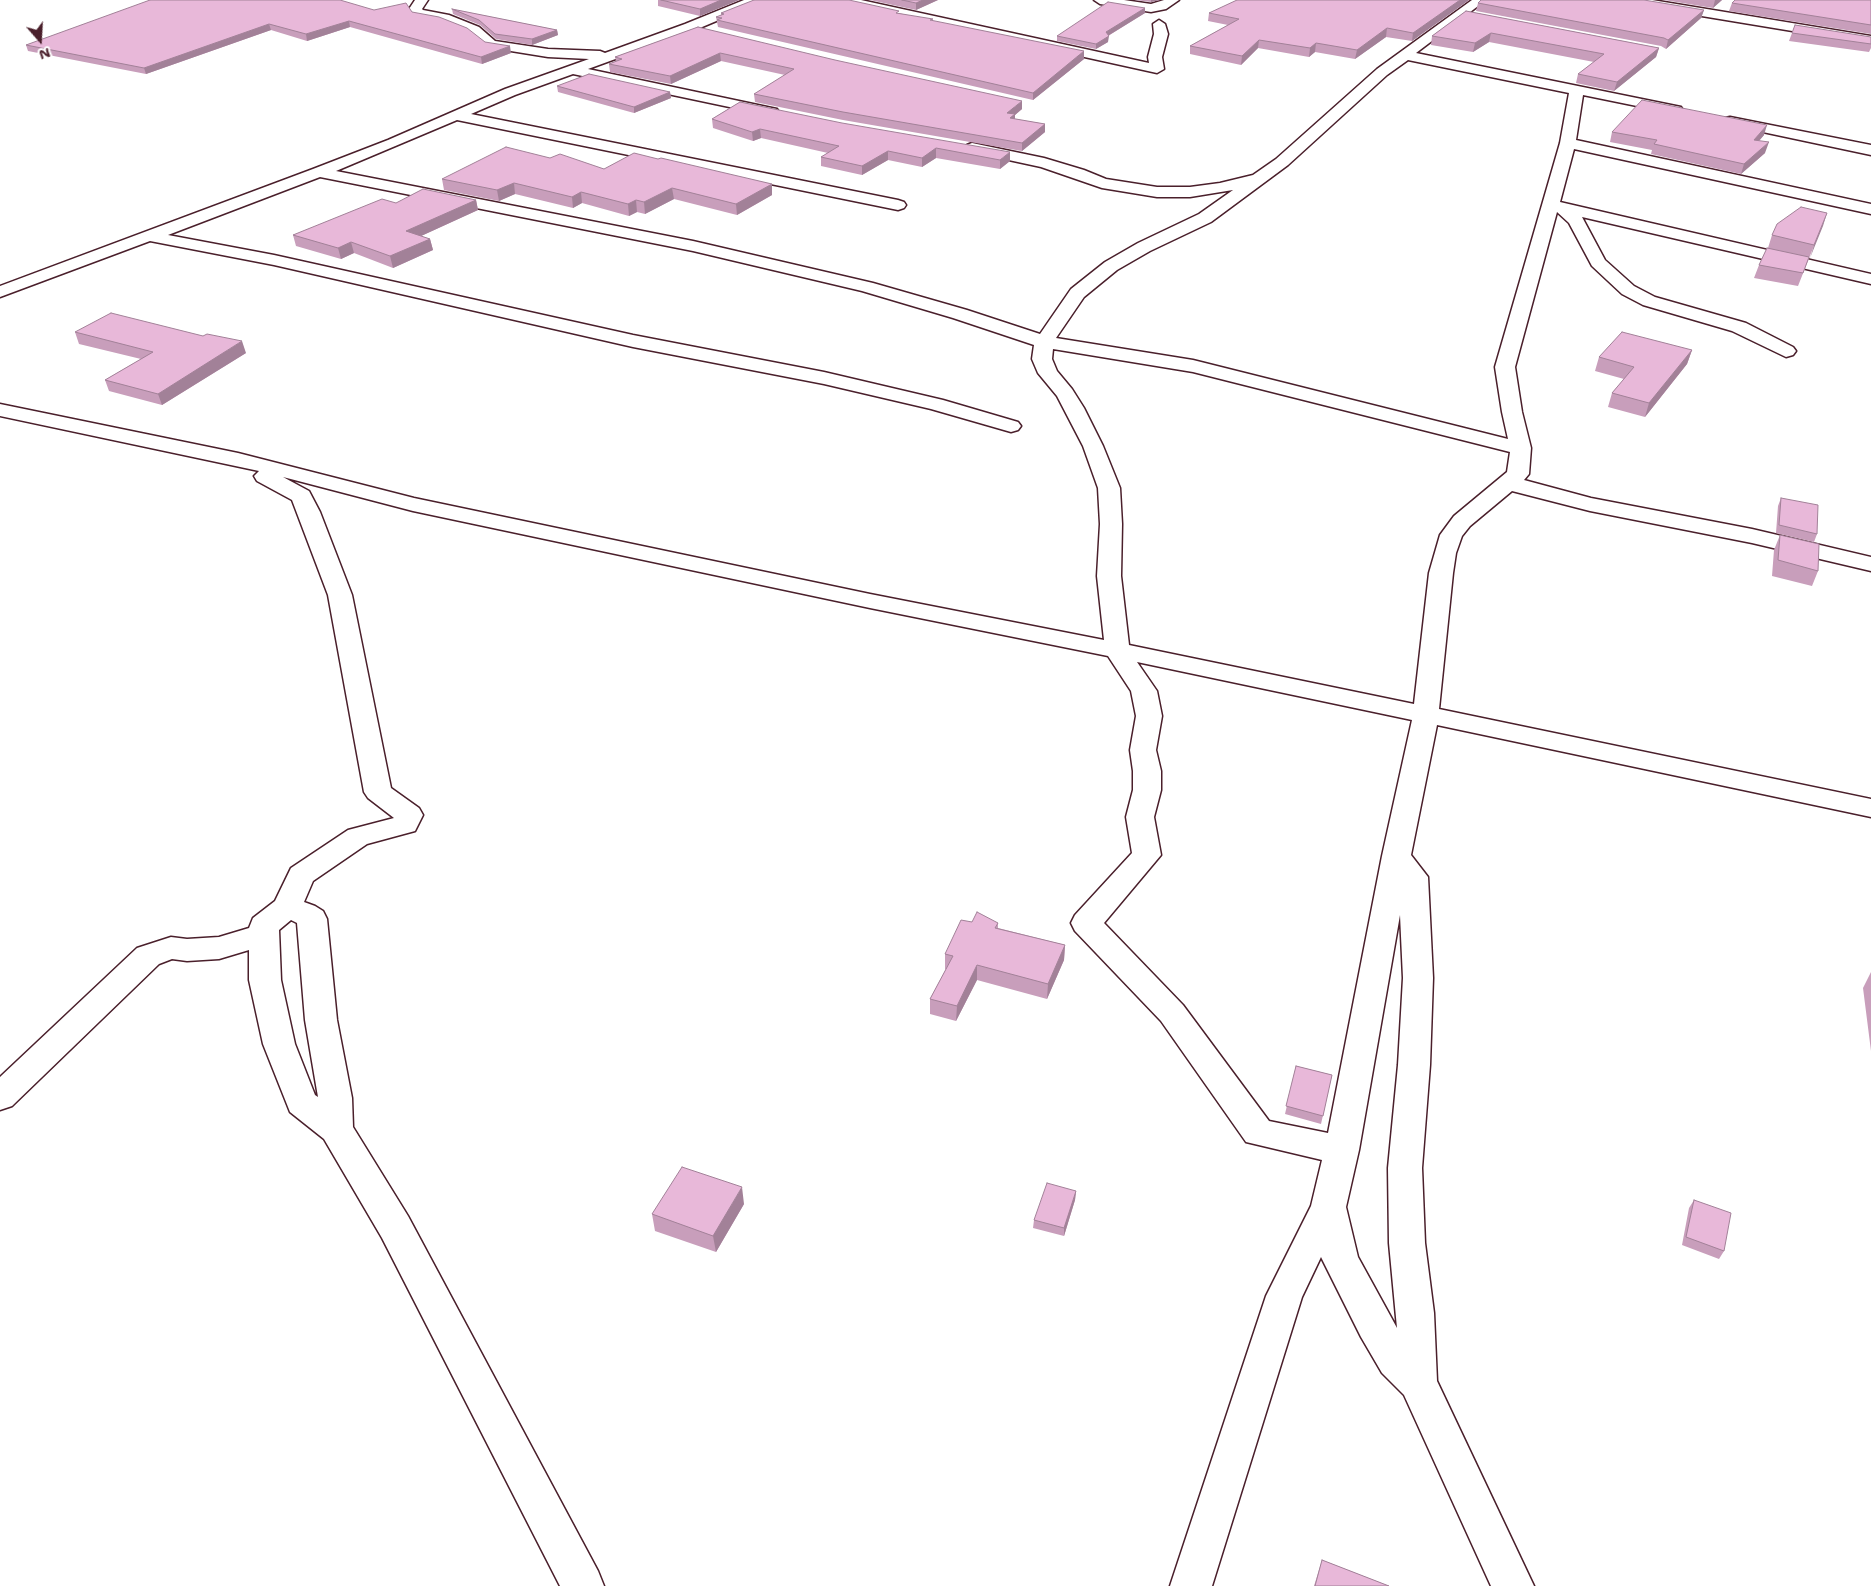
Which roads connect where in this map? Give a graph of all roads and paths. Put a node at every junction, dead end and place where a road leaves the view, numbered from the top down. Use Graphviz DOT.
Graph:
graph roads {
  1 [pos="422,0"];
  2 [pos="755,0"];
  3 [pos="844,0"];
  4 [pos="1100,0"];
  5 [pos="1173,0"];
  6 [pos="1480,0"];
  7 [pos="1629,0"];
  8 [pos="1462,14"];
  9 [pos="1482,17"];
  10 [pos="1159,24"];
  11 [pos="690,27"];
  12 [pos="709,31"];
  13 [pos="1871,35"];
  14 [pos="1857,38"];
  15 [pos="1871,40"];
  16 [pos="1405,55"];
  17 [pos="612,56"];
  18 [pos="574,70"];
  19 [pos="1577,90"];
  20 [pos="1685,112"];
  21 [pos="785,114"];
  22 [pos="457,116"];
  23 [pos="1714,118"];
  24 [pos="1568,143"];
  25 [pos="955,145"];
  26 [pos="1871,150"];
  27 [pos="319,172"];
  28 [pos="1259,178"];
  29 [pos="898,204"];
  30 [pos="1558,207"];
  31 [pos="1871,209"];
  32 [pos="148,236"];
  33 [pos="1871,279"];
  34 [pos="0,292"];
  35 [pos="1044,342"];
  36 [pos="1786,351"];
  37 [pos="0,410"];
  38 [pos="1011,426"];
  39 [pos="1521,448"];
  40 [pos="238,459"];
  41 [pos="1508,483"];
  42 [pos="1871,564"];
  43 [pos="1118,650"];
  44 [pos="1426,714"];
  45 [pos="1871,808"];
  46 [pos="1396,856"];
  47 [pos="287,907"];
  48 [pos="265,934"];
  49 [pos="0,1097"];
  50 [pos="336,1129"];
  51 [pos="1342,1150"];
  52 [pos="1328,1207"];
  53 [pos="1418,1382"];
  54 [pos="583,1586"];
  55 [pos="1191,1586"];
  56 [pos="1512,1586"];
  1 -- 17 [label="street"];
  2 -- 11 [label="street"];
  3 -- 10 [label="street"];
  4 -- 5 [label="street"];
  6 -- 8 [label="street"];
  7 -- 14 [label="street"];
  8 -- 9 [label="street"];
  8 -- 16 [label="street"];
  11 -- 12 [label="street"];
  11 -- 17 [label="street"];
  13 -- 14 [label="street"];
  14 -- 15 [label="street"];
  16 -- 19 [label="street"];
  16 -- 28 [label="street"];
  17 -- 18 [label="street"];
  18 -- 21 [label="street"];
  18 -- 22 [label="street"];
  19 -- 20 [label="street"];
  19 -- 24 [label="street"];
  22 -- 27 [label="street"];
  22 -- 29 [label="street"];
  23 -- 26 [label="street"];
  24 -- 30 [label="street"];
  24 -- 31 [label="street"];
  25 -- 28 [label="street"];
  27 -- 32 [label="street"];
  27 -- 35 [label="street"];
  28 -- 35 [label="street"];
  30 -- 33 [label="street"];
  30 -- 36 [label="street"];
  30 -- 39 [label="street"];
  32 -- 34 [label="street"];
  32 -- 38 [label="street"];
  35 -- 39 [label="street"];
  35 -- 43 [label="street"];
  37 -- 40 [label="street"];
  39 -- 41 [label="street"];
  40 -- 43 [label="street"];
  40 -- 47 [label="street"];
  41 -- 42 [label="street"];
  41 -- 44 [label="street"];
  43 -- 44 [label="street"];
  43 -- 51 [label="street"];
  44 -- 45 [label="street"];
  44 -- 46 [label="street"];
  46 -- 51 [label="street"];
  46 -- 53 [label="street"];
  47 -- 48 [label="street"];
  47 -- 50 [label="street"];
  48 -- 49 [label="street"];
  48 -- 50 [label="street"];
  50 -- 54 [label="street"];
  51 -- 52 [label="street"];
  52 -- 53 [label="street"];
  52 -- 55 [label="street"];
  53 -- 56 [label="street"];
}
